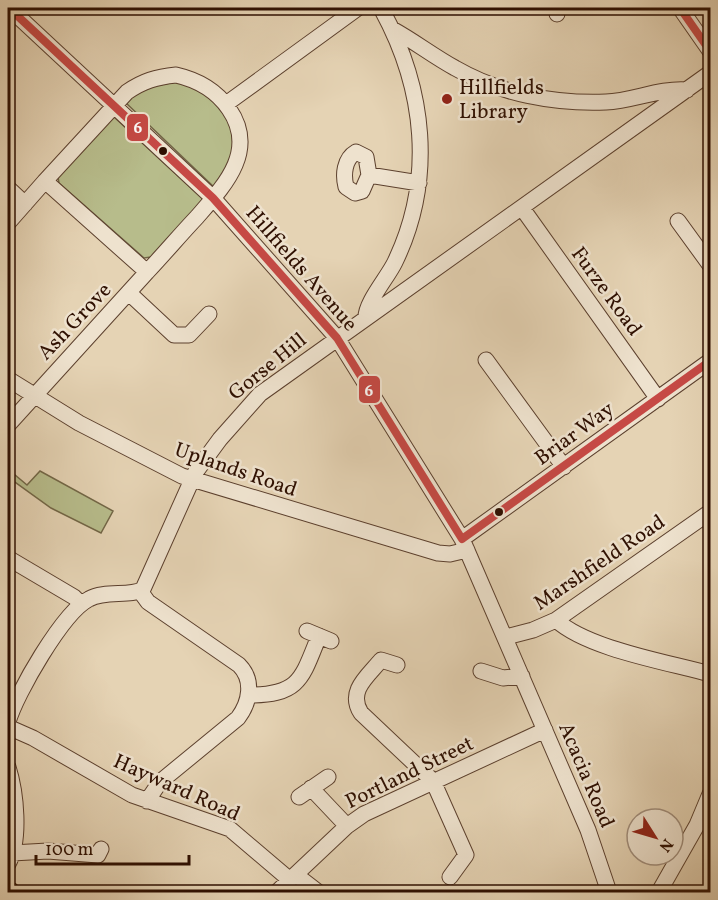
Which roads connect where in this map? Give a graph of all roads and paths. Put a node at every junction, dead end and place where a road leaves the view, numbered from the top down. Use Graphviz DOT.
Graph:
graph roads {
  1 [pos="9,8"];
  2 [pos="360,8"];
  3 [pos="680,8"];
  4 [pos="383,9"];
  5 [pos="393,29"];
  6 [pos="711,51"];
  7 [pos="711,73"];
  8 [pos="687,90"];
  9 [pos="114,104"];
  10 [pos="226,104"];
  11 [pos="369,175"];
  12 [pos="45,181"];
  13 [pos="419,183"];
  14 [pos="8,188"];
  15 [pos="213,198"];
  16 [pos="25,204"];
  17 [pos="522,208"];
  18 [pos="678,220"];
  19 [pos="8,223"];
  20 [pos="711,265"];
  21 [pos="147,272"];
  22 [pos="129,292"];
  23 [pos="209,314"];
  24 [pos="366,318"];
  25 [pos="337,338"];
  26 [pos="486,360"];
  27 [pos="711,361"];
  28 [pos="8,379"];
  29 [pos="34,395"];
  30 [pos="658,399"];
  31 [pos="8,425"];
  32 [pos="564,467"];
  33 [pos="192,480"];
  34 [pos="711,512"];
  35 [pos="465,544"];
  36 [pos="8,558"];
  37 [pos="140,591"];
  38 [pos="81,604"];
  39 [pos="556,620"];
  40 [pos="319,636"];
  41 [pos="507,637"];
  42 [pos="397,665"];
  43 [pos="481,671"];
  44 [pos="711,674"];
  45 [pos="522,676"];
  46 [pos="249,695"];
  47 [pos="8,722"];
  48 [pos="8,727"];
  49 [pos="545,730"];
  50 [pos="8,767"];
  51 [pos="328,777"];
  52 [pos="433,781"];
  53 [pos="711,794"];
  54 [pos="147,801"];
  55 [pos="347,826"];
  56 [pos="101,849"];
  57 [pos="10,858"];
  58 [pos="450,877"];
  59 [pos="293,878"];
  60 [pos="277,892"];
  61 [pos="318,892"];
  62 [pos="609,892"];
  63 [pos="659,892"];
  1 -- 9 [label="street, Hillfields Avenue"];
  2 -- 4 [label="street"];
  2 -- 10 [label="street"];
  3 -- 6 [label="street"];
  4 -- 5 [label="street"];
  5 -- 8 [label="street"];
  5 -- 13 [label="street"];
  7 -- 8 [label="street, Gorse Hill"];
  8 -- 17 [label="street, Gorse Hill"];
  9 -- 10 [label="street"];
  9 -- 12 [label="street"];
  9 -- 15 [label="street, Hillfields Avenue"];
  10 -- 15 [label="street, Ash Grove"];
  11 -- 13 [label="street"];
  12 -- 16 [label="street"];
  12 -- 21 [label="street"];
  13 -- 24 [label="street"];
  14 -- 16 [label="street"];
  15 -- 21 [label="street, Ash Grove"];
  15 -- 25 [label="street, Hillfields Avenue"];
  16 -- 19 [label="street"];
  17 -- 24 [label="street, Gorse Hill"];
  17 -- 30 [label="street, Furze Road"];
  18 -- 20 [label="street"];
  21 -- 22 [label="street, Ash Grove"];
  22 -- 23 [label="street"];
  22 -- 29 [label="street, Ash Grove"];
  24 -- 25 [label="street, Gorse Hill"];
  25 -- 33 [label="street, Gorse Hill"];
  25 -- 35 [label="street, Hillfields Avenue"];
  26 -- 32 [label="street"];
  27 -- 30 [label="street, Briar Way"];
  28 -- 29 [label="street, Uplands Road"];
  29 -- 31 [label="street, Ash Grove"];
  29 -- 33 [label="street, Uplands Road"];
  30 -- 32 [label="street, Briar Way"];
  32 -- 35 [label="street, Briar Way"];
  33 -- 35 [label="street, Uplands Road"];
  33 -- 37 [label="street, Gorse Hill"];
  34 -- 39 [label="street, Marshfield Road"];
  35 -- 41 [label="street, Hillfields Avenue"];
  36 -- 38 [label="street"];
  37 -- 38 [label="street"];
  37 -- 46 [label="street"];
  38 -- 47 [label="street"];
  39 -- 41 [label="street, Marshfield Road"];
  39 -- 44 [label="street"];
  40 -- 46 [label="street"];
  41 -- 45 [label="street, Hillfields Avenue"];
  42 -- 52 [label="street"];
  43 -- 45 [label="street"];
  45 -- 49 [label="street, Acacia Road"];
  46 -- 54 [label="street"];
  48 -- 54 [label="street, Hayward Road"];
  49 -- 52 [label="street, Portland Street"];
  49 -- 62 [label="street, Acacia Road"];
  50 -- 57 [label="street"];
  51 -- 55 [label="street"];
  52 -- 55 [label="street, Portland Street"];
  52 -- 58 [label="street"];
  53 -- 63 [label="street"];
  54 -- 59 [label="street, Hayward Road"];
  55 -- 59 [label="street, Portland Street"];
  56 -- 57 [label="street"];
  59 -- 60 [label="street, Portland Street"];
  59 -- 61 [label="street, Hayward Road"];
}
